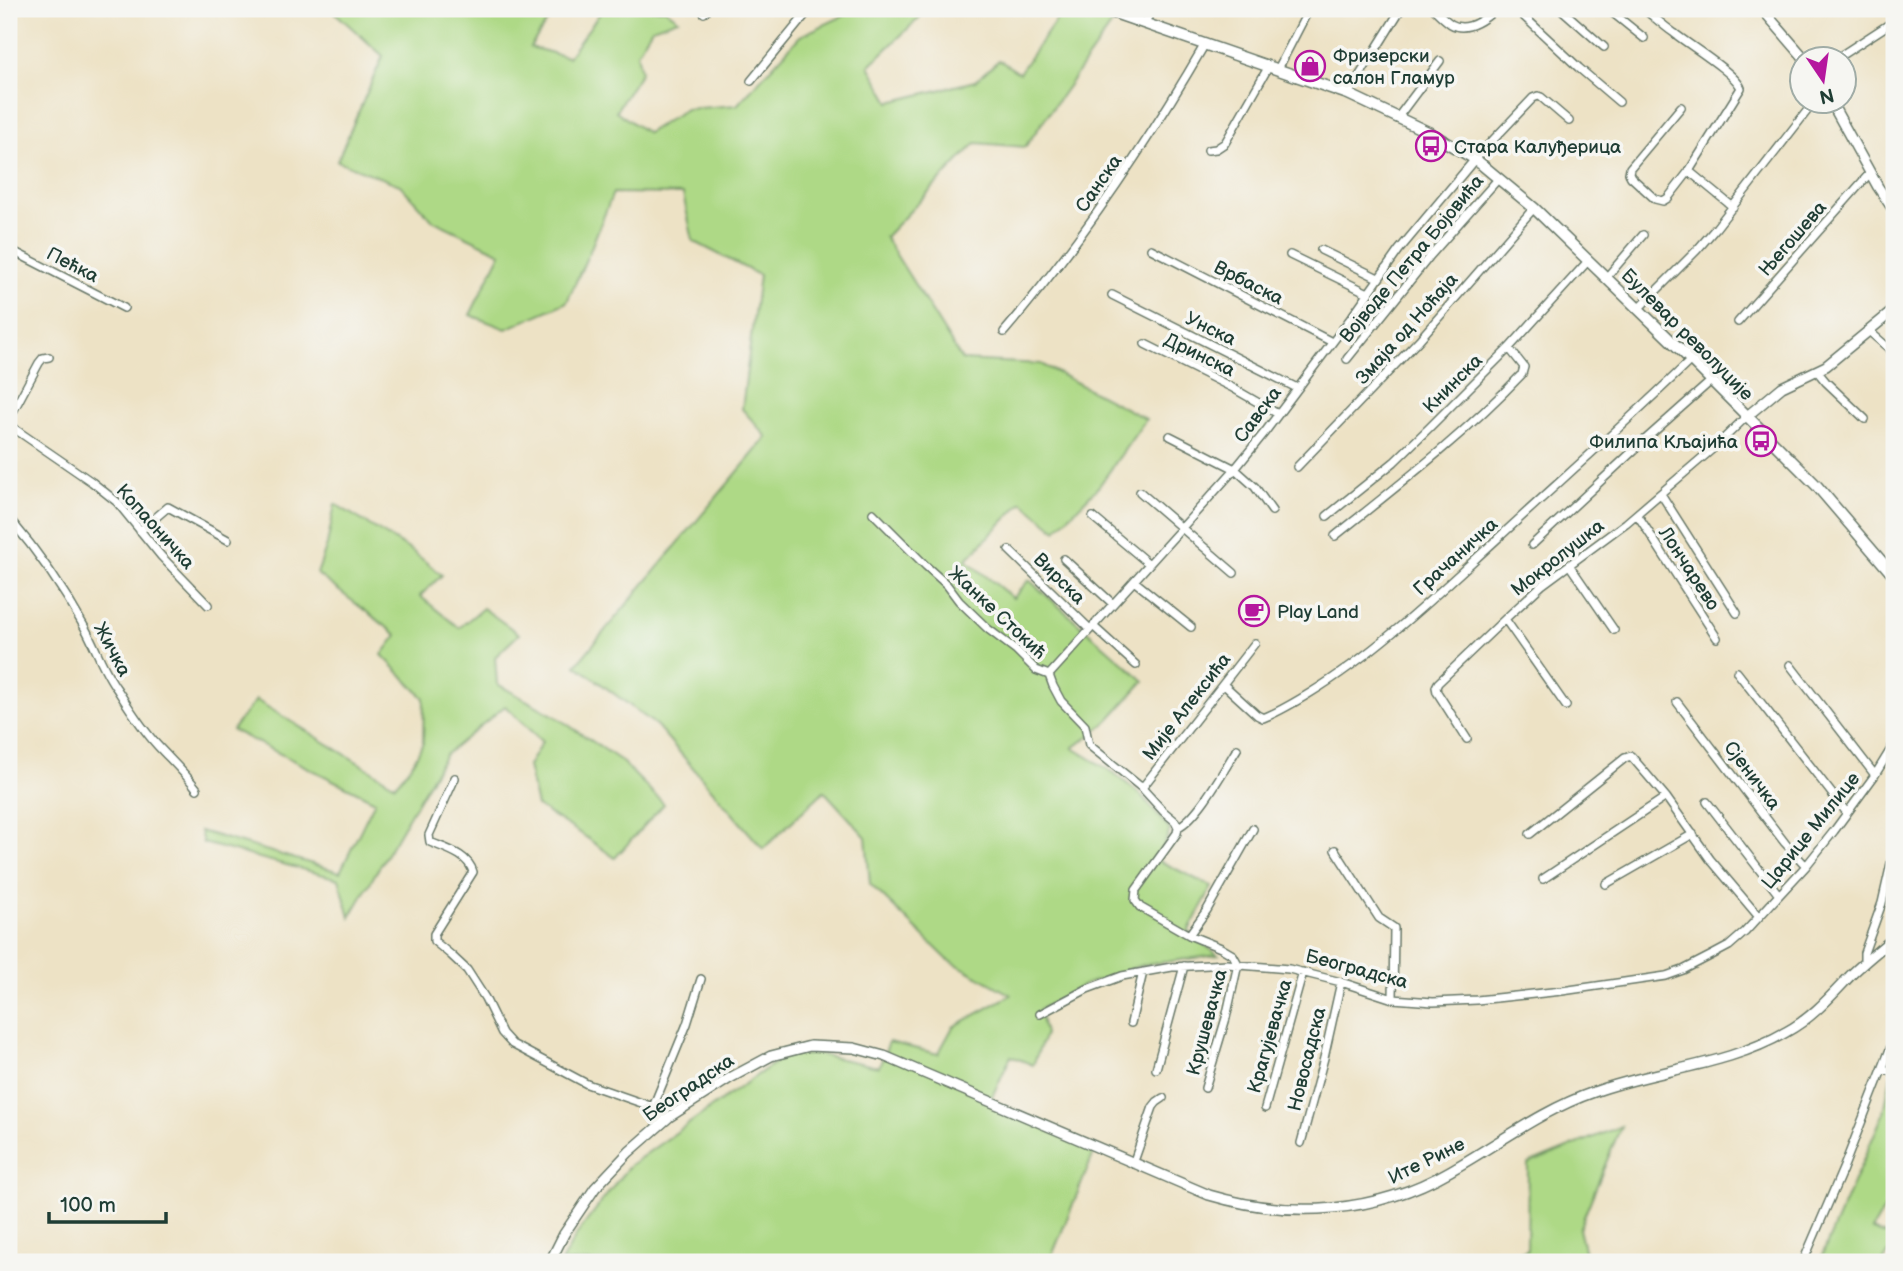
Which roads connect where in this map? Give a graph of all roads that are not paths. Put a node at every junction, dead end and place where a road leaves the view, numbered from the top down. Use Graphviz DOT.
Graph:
graph roads {
  1 [pos="810,9"];
  2 [pos="1103,9"];
  3 [pos="1153,9"];
  4 [pos="1309,9"];
  5 [pos="1401,9"];
  6 [pos="1434,9"];
  7 [pos="1496,9"];
  8 [pos="1516,9"];
  9 [pos="1561,9"];
  10 [pos="1608,9"];
  11 [pos="1644,9"];
  12 [pos="1762,9"];
  13 [pos="1894,21"];
  14 [pos="1144,23"];
  15 [pos="1644,38"];
  16 [pos="1205,44"];
  17 [pos="1794,46"];
  18 [pos="1856,46"];
  19 [pos="1604,47"];
  20 [pos="1440,61"];
  21 [pos="1274,67"];
  22 [pos="751,81"];
  23 [pos="1348,94"];
  24 [pos="1619,102"];
  25 [pos="1681,107"];
  26 [pos="1803,116"];
  27 [pos="1839,116"];
  28 [pos="1398,117"];
  29 [pos="1569,121"];
  30 [pos="1208,150"];
  31 [pos="1475,159"];
  32 [pos="1689,171"];
  33 [pos="1870,173"];
  34 [pos="1499,178"];
  35 [pos="1732,206"];
  36 [pos="1534,208"];
  37 [pos="1894,211"];
  38 [pos="1643,235"];
  39 [pos="9,248"];
  40 [pos="1151,249"];
  41 [pos="1321,250"];
  42 [pos="1290,255"];
  43 [pos="1588,261"];
  44 [pos="1378,278"];
  45 [pos="1606,278"];
  46 [pos="1368,293"];
  47 [pos="1112,295"];
  48 [pos="124,308"];
  49 [pos="1638,309"];
  50 [pos="1894,310"];
  51 [pos="1738,322"];
  52 [pos="1869,331"];
  53 [pos="1004,332"];
  54 [pos="1332,342"];
  55 [pos="1145,344"];
  56 [pos="1509,348"];
  57 [pos="1894,353"];
  58 [pos="49,357"];
  59 [pos="1347,359"];
  60 [pos="1691,360"];
  61 [pos="1817,371"];
  62 [pos="1711,381"];
  63 [pos="1297,388"];
  64 [pos="1278,414"];
  65 [pos="1746,416"];
  66 [pos="9,419"];
  67 [pos="1865,419"];
  68 [pos="9,425"];
  69 [pos="1170,436"];
  70 [pos="1297,467"];
  71 [pos="1235,469"];
  72 [pos="1140,492"];
  73 [pos="1661,494"];
  74 [pos="1272,512"];
  75 [pos="873,513"];
  76 [pos="1637,514"];
  77 [pos="1327,516"];
  78 [pos="1093,517"];
  79 [pos="9,518"];
  80 [pos="1181,528"];
  81 [pos="140,531"];
  82 [pos="1335,536"];
  83 [pos="228,540"];
  84 [pos="1532,545"];
  85 [pos="1009,550"];
  86 [pos="1064,559"];
  87 [pos="1149,564"];
  88 [pos="1570,566"];
  89 [pos="1234,573"];
  90 [pos="1894,576"];
  91 [pos="1134,581"];
  92 [pos="1113,604"];
  93 [pos="208,605"];
  94 [pos="1737,613"];
  95 [pos="1505,619"];
  96 [pos="1092,627"];
  97 [pos="1191,627"];
  98 [pos="1614,630"];
  99 [pos="1717,638"];
  100 [pos="1255,643"];
  101 [pos="1136,665"];
  102 [pos="1790,665"];
  103 [pos="1737,672"];
  104 [pos="1049,675"];
  105 [pos="1223,684"];
  106 [pos="1677,702"];
  107 [pos="1566,706"];
  108 [pos="1467,739"];
  109 [pos="1894,744"];
  110 [pos="1237,748"];
  111 [pos="1875,775"];
  112 [pos="455,778"];
  113 [pos="1142,788"];
  114 [pos="197,789"];
  115 [pos="1666,797"];
  116 [pos="1707,802"];
  117 [pos="1847,813"];
  118 [pos="1178,827"];
  119 [pos="1253,829"];
  120 [pos="1530,834"];
  121 [pos="1693,834"];
  122 [pos="1335,850"];
  123 [pos="1894,850"];
  124 [pos="1805,866"];
  125 [pos="1543,879"];
  126 [pos="1606,884"];
  127 [pos="1779,895"];
  128 [pos="1759,917"];
  129 [pos="1745,932"];
  130 [pos="1189,935"];
  131 [pos="1894,938"];
  132 [pos="1864,963"];
  133 [pos="1238,964"];
  134 [pos="1184,966"];
  135 [pos="1143,972"];
  136 [pos="1303,972"];
  137 [pos="701,978"];
  138 [pos="1341,982"];
  139 [pos="1394,999"];
  140 [pos="1040,1014"];
  141 [pos="1131,1023"];
  142 [pos="1894,1039"];
  143 [pos="864,1050"];
  144 [pos="1156,1069"];
  145 [pos="1883,1069"];
  146 [pos="1894,1072"];
  147 [pos="1205,1088"];
  148 [pos="1163,1098"];
  149 [pos="653,1107"];
  150 [pos="1265,1108"];
  151 [pos="669,1117"];
  152 [pos="1301,1143"];
  153 [pos="1133,1164"];
  154 [pos="550,1262"];
  155 [pos="1803,1262"];
  1 -- 22 [label="street"];
  2 -- 14 [label="main road, Булевар револуције"];
  3 -- 14 [label="street"];
  4 -- 21 [label="street"];
  5 -- 23 [label="street"];
  6 -- 7 [label="street"];
  8 -- 24 [label="street"];
  9 -- 19 [label="street"];
  10 -- 15 [label="street"];
  11 -- 32 [label="street"];
  12 -- 17 [label="street"];
  13 -- 18 [label="street"];
  14 -- 16 [label="main road, Булевар револуције"];
  16 -- 21 [label="main road, Булевар револуције"];
  16 -- 53 [label="street, Санска"];
  20 -- 28 [label="street"];
  21 -- 23 [label="main road, Булевар револуције"];
  21 -- 30 [label="street"];
  23 -- 28 [label="main road, Булевар револуције"];
  25 -- 32 [label="street"];
  26 -- 35 [label="street"];
  27 -- 33 [label="street"];
  28 -- 31 [label="main road, Булевар револуције"];
  29 -- 31 [label="street"];
  31 -- 34 [label="main road, Булевар револуције"];
  31 -- 44 [label="street, Савска"];
  32 -- 35 [label="street"];
  33 -- 37 [label="street"];
  33 -- 51 [label="street, Његошева"];
  34 -- 36 [label="main road, Булевар револуције"];
  34 -- 59 [label="street, Војводе Петра Бојовића"];
  35 -- 49 [label="street"];
  36 -- 43 [label="main road, Булевар револуције"];
  36 -- 70 [label="street, Змаја од Ноћаја"];
  38 -- 45 [label="street"];
  39 -- 48 [label="street, Пећка"];
  40 -- 54 [label="street, Врбаска"];
  41 -- 44 [label="street"];
  42 -- 46 [label="street"];
  43 -- 45 [label="main road, Булевар револуције"];
  43 -- 56 [label="street, Книнска"];
  44 -- 46 [label="street, Савска"];
  45 -- 49 [label="main road, Булевар револуције"];
  46 -- 54 [label="street, Савска"];
  47 -- 63 [label="street, Унска"];
  49 -- 60 [label="main road, Булевар револуције"];
  50 -- 52 [label="street"];
  52 -- 57 [label="street"];
  52 -- 61 [label="street"];
  54 -- 63 [label="street, Савска"];
  55 -- 64 [label="street, Дринска"];
  56 -- 77 [label="street, Книнска"];
  56 -- 82 [label="street"];
  58 -- 66 [label="street"];
  60 -- 62 [label="main road, Булевар револуције"];
  60 -- 105 [label="street, Грачаничка"];
  61 -- 65 [label="street"];
  61 -- 67 [label="street"];
  62 -- 65 [label="main road, Булевар револуције"];
  62 -- 84 [label="street"];
  63 -- 64 [label="street, Савска"];
  64 -- 71 [label="street, Савска"];
  65 -- 73 [label="street, Мокролушка"];
  65 -- 90 [label="main road, Булевар револуције"];
  68 -- 81 [label="street, Копаоничка"];
  69 -- 71 [label="street"];
  71 -- 74 [label="street"];
  71 -- 80 [label="street, Савска"];
  72 -- 80 [label="street"];
  73 -- 76 [label="street, Мокролушка"];
  73 -- 94 [label="street"];
  75 -- 104 [label="street, Жанке Стокић"];
  76 -- 88 [label="street, Мокролушка"];
  76 -- 99 [label="street, Лончарево"];
  78 -- 87 [label="street"];
  79 -- 114 [label="street, Жичка"];
  80 -- 87 [label="street, Савска"];
  80 -- 89 [label="street"];
  81 -- 83 [label="street"];
  81 -- 93 [label="street, Копаоничка"];
  85 -- 96 [label="street, Вирска"];
  86 -- 92 [label="street"];
  87 -- 91 [label="street, Савска"];
  88 -- 95 [label="street, Мокролушка"];
  88 -- 98 [label="street"];
  91 -- 92 [label="street, Савска"];
  91 -- 97 [label="street"];
  92 -- 96 [label="street, Савска"];
  95 -- 107 [label="street"];
  95 -- 108 [label="street, Мокролушка"];
  96 -- 101 [label="street, Вирска"];
  96 -- 104 [label="street, Савска"];
  100 -- 105 [label="street, Мије Алексића"];
  102 -- 111 [label="street"];
  103 -- 117 [label="street"];
  104 -- 113 [label="street, Жанке Стокић"];
  105 -- 113 [label="street, Мије Алексића"];
  106 -- 124 [label="street, Сјеничка"];
  109 -- 111 [label="street, Царице Милице"];
  110 -- 118 [label="street"];
  111 -- 117 [label="street, Царице Милице"];
  112 -- 149 [label="street"];
  113 -- 118 [label="street, Жанке Стокић"];
  115 -- 120 [label="street"];
  115 -- 121 [label="street"];
  115 -- 125 [label="street"];
  116 -- 127 [label="street"];
  117 -- 124 [label="street, Царице Милице"];
  118 -- 130 [label="street"];
  119 -- 130 [label="street"];
  121 -- 126 [label="street"];
  121 -- 128 [label="street"];
  122 -- 139 [label="street"];
  123 -- 132 [label="street, Ите Рине"];
  124 -- 127 [label="street, Царице Милице"];
  127 -- 128 [label="street, Царице Милице"];
  128 -- 129 [label="street, Царице Милице"];
  129 -- 139 [label="street, Београдска"];
  130 -- 133 [label="street"];
  131 -- 132 [label="street"];
  132 -- 153 [label="street, Ите Рине"];
  133 -- 134 [label="street, Београдска"];
  133 -- 136 [label="street, Београдска"];
  133 -- 147 [label="street, Крушевачка"];
  134 -- 135 [label="street, Београдска"];
  134 -- 144 [label="street"];
  135 -- 140 [label="street, Београдска"];
  135 -- 141 [label="street"];
  136 -- 138 [label="street, Београдска"];
  136 -- 150 [label="street, Крагујевачка"];
  137 -- 149 [label="street"];
  138 -- 139 [label="street, Београдска"];
  138 -- 152 [label="street, Новосадска"];
  142 -- 145 [label="street"];
  143 -- 151 [label="street, Београдска"];
  143 -- 153 [label="street, Ите Рине"];
  145 -- 146 [label="street"];
  145 -- 155 [label="street"];
  148 -- 153 [label="street"];
  149 -- 151 [label="street"];
  151 -- 154 [label="street, Београдска"];
}
